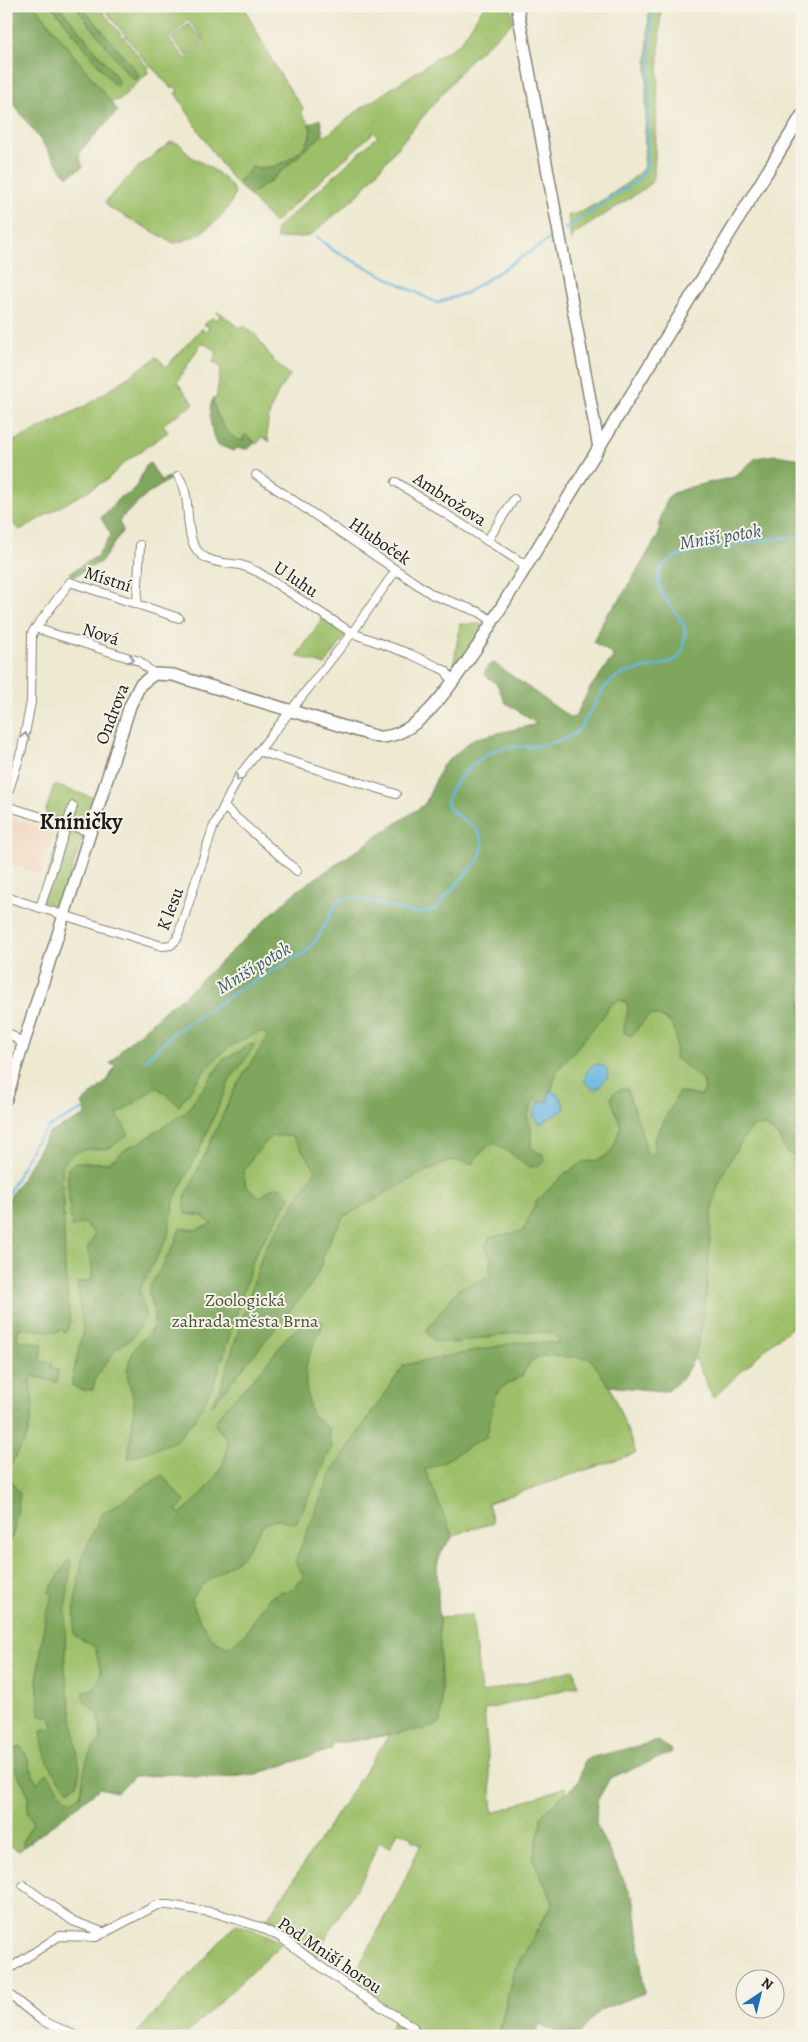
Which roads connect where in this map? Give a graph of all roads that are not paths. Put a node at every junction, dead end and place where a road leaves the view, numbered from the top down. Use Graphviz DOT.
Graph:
graph roads {
  1 [pos="516,6"];
  2 [pos="802,115"];
  3 [pos="599,448"];
  4 [pos="256,475"];
  5 [pos="178,476"];
  6 [pos="396,482"];
  7 [pos="514,498"];
  8 [pos="487,541"];
  9 [pos="140,545"];
  10 [pos="527,566"];
  11 [pos="396,570"];
  12 [pos="137,604"];
  13 [pos="179,618"];
  14 [pos="493,621"];
  15 [pos="35,628"];
  16 [pos="352,633"];
  17 [pos="154,674"];
  18 [pos="452,682"];
  19 [pos="289,711"];
  20 [pos="258,751"];
  21 [pos="396,794"];
  22 [pos="6,799"];
  23 [pos="6,806"];
  24 [pos="72,806"];
  25 [pos="224,807"];
  26 [pos="67,825"];
  27 [pos="90,832"];
  28 [pos="297,872"];
  29 [pos="6,897"];
  30 [pos="40,908"];
  31 [pos="64,916"];
  32 [pos="6,1031"];
  33 [pos="24,1044"];
  34 [pos="6,1099"];
  35 [pos="23,1885"];
  36 [pos="105,1932"];
  37 [pos="6,1971"];
  38 [pos="6,1992"];
  39 [pos="76,2036"];
  40 [pos="417,2036"];
  1 -- 3 [label="street"];
  2 -- 3 [label="street, Ondrova"];
  3 -- 10 [label="street, Ondrova"];
  4 -- 11 [label="street, Hluboček"];
  5 -- 16 [label="street, U luhu"];
  6 -- 8 [label="street, Ambrožova"];
  7 -- 8 [label="street, Ambrožova"];
  8 -- 10 [label="street, Ambrožova"];
  9 -- 12 [label="street, Místní"];
  10 -- 14 [label="street, Ondrova"];
  11 -- 14 [label="street, Hluboček"];
  11 -- 16 [label="street, K lesu"];
  12 -- 13 [label="street, Místní"];
  12 -- 15 [label="street, Místní"];
  14 -- 18 [label="street, Ondrova"];
  15 -- 17 [label="street, Nová, one-way"];
  22 -- 15 [label="street, one-way"];
  16 -- 18 [label="street, U luhu"];
  16 -- 19 [label="street, K lesu"];
  17 -- 19 [label="street, Ondrova"];
  17 -- 27 [label="street, Ondrova"];
  18 -- 19 [label="street, Ondrova"];
  19 -- 20 [label="street, K lesu"];
  20 -- 21 [label="street"];
  20 -- 25 [label="street, K lesu, one-way"];
  23 -- 26 [label="street"];
  24 -- 26 [label="street"];
  25 -- 28 [label="street"];
  25 -- 31 [label="street, K lesu"];
  26 -- 27 [label="street"];
  26 -- 30 [label="street"];
  27 -- 31 [label="street, Ondrova"];
  29 -- 30 [label="street, K lesu"];
  30 -- 31 [label="street, K lesu"];
  31 -- 33 [label="street, Ondrova"];
  32 -- 33 [label="street"];
  33 -- 34 [label="street, Ondrova"];
  35 -- 36 [label="street"];
  36 -- 37 [label="street, Pod Mniší horou"];
  36 -- 40 [label="street, Pod Mniší horou"];
  38 -- 39 [label="street"];
}
